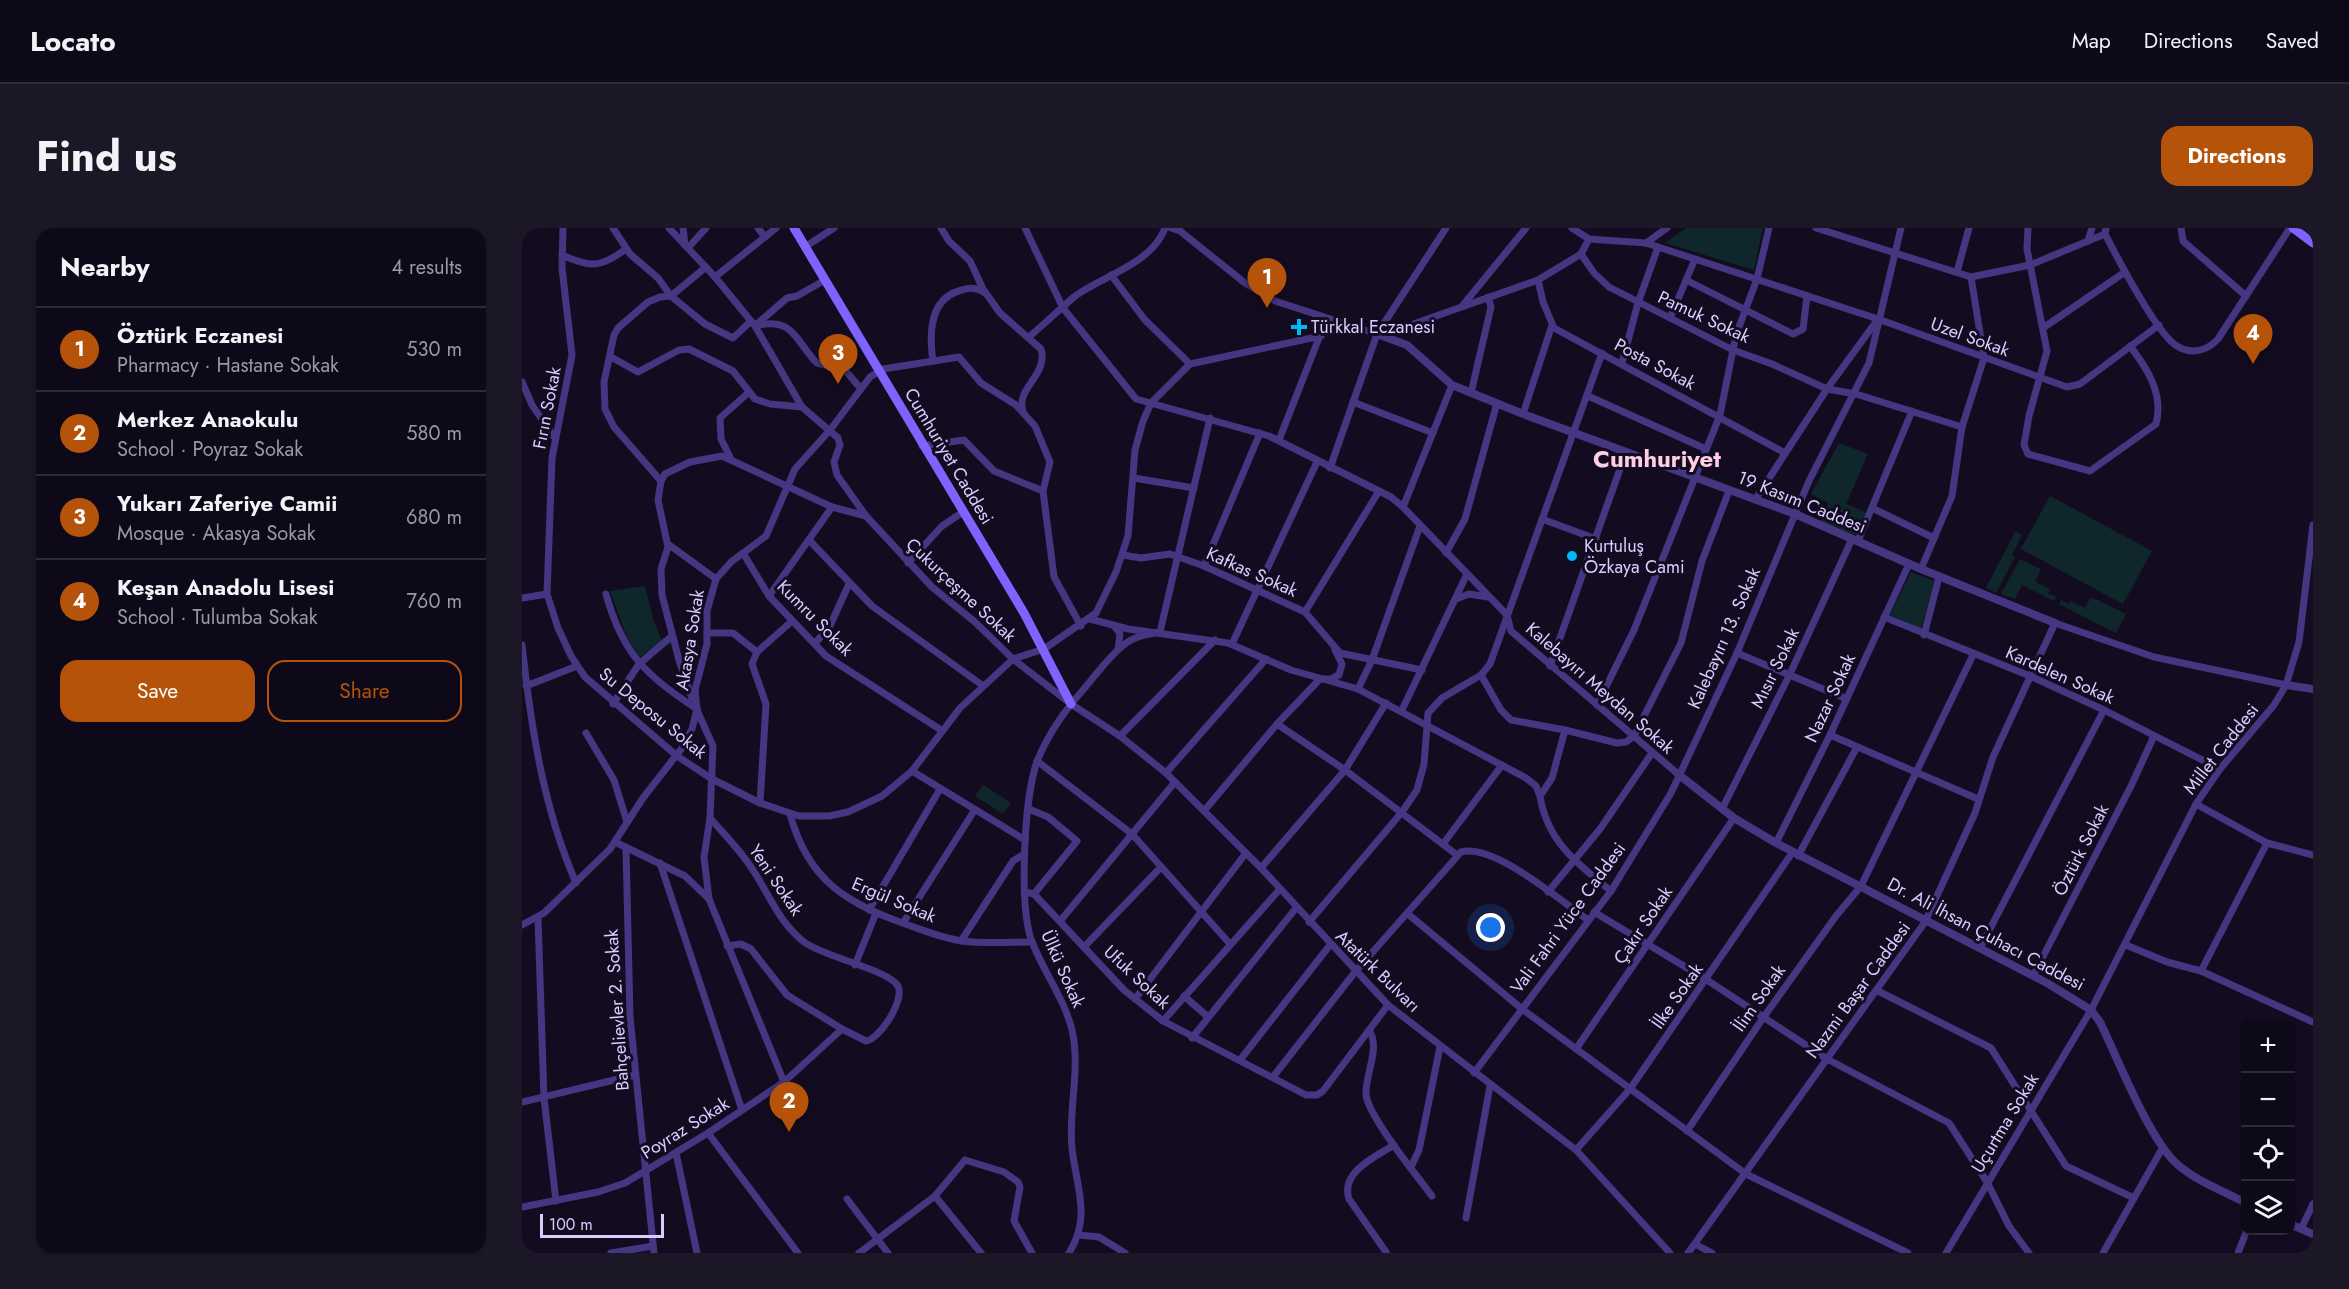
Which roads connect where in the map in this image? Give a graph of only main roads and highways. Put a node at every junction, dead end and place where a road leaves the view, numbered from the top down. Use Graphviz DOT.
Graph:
graph roads {
  1 [pos="794,228"];
  2 [pos="2291,228"];
  3 [pos="2313,243"];
  4 [pos="1071,704"];
  1 -- 4 [label="main road, Cumhuriyet Caddesi"];
  2 -- 3 [label="main road"];
}
